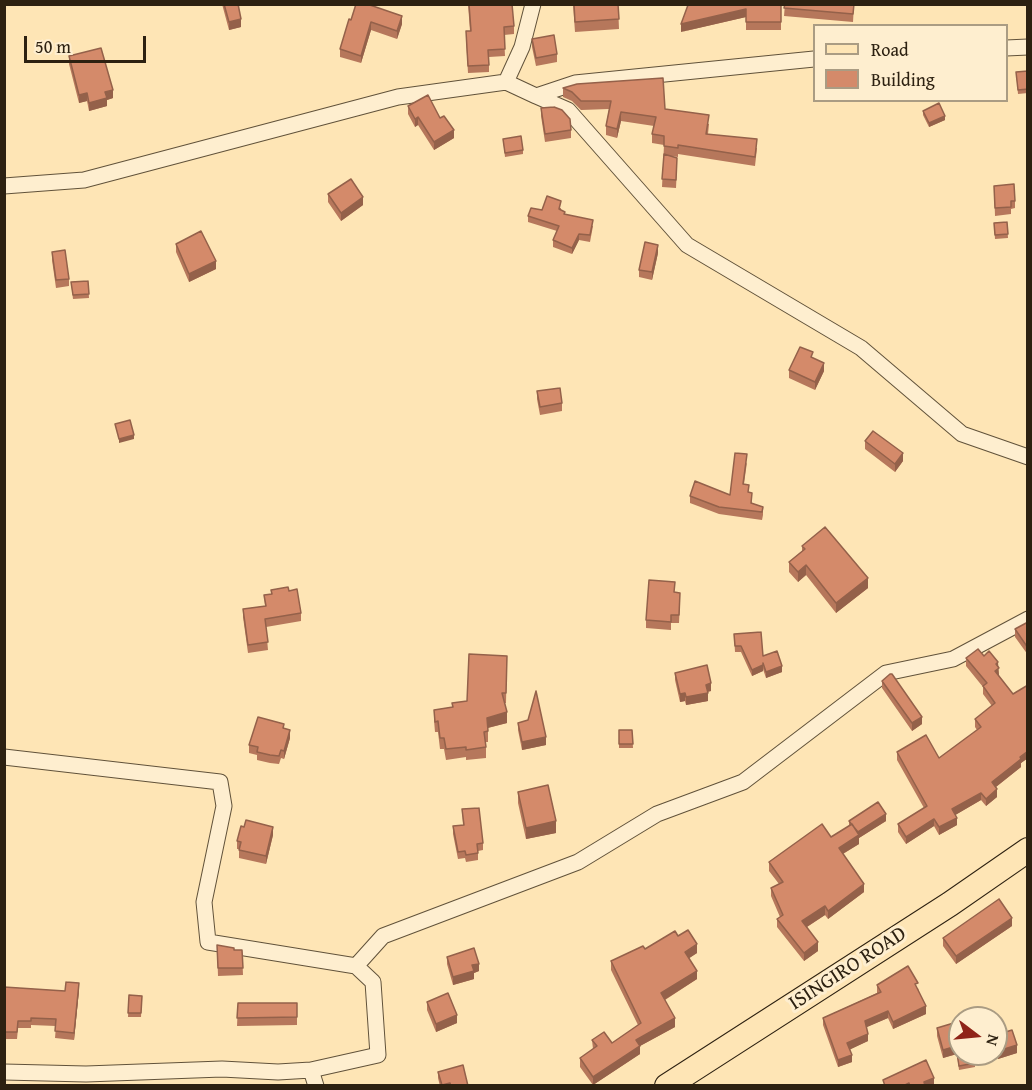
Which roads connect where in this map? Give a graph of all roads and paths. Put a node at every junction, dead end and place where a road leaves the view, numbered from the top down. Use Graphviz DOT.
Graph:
graph roads {
  1 [pos="533,4"];
  2 [pos="1028,47"];
  3 [pos="1008,48"];
  4 [pos="813,59"];
  5 [pos="506,82"];
  6 [pos="536,96"];
  7 [pos="4,186"];
  8 [pos="1028,457"];
  9 [pos="1028,619"];
  10 [pos="4,757"];
  11 [pos="1028,850"];
  12 [pos="356,966"];
  13 [pos="311,1070"];
  14 [pos="4,1072"];
  15 [pos="316,1086"];
  16 [pos="667,1086"];
  1 -- 5 [label="street"];
  2 -- 3 [label="street"];
  4 -- 6 [label="street"];
  5 -- 6 [label="street"];
  5 -- 7 [label="street"];
  6 -- 8 [label="street"];
  9 -- 12 [label="street"];
  10 -- 12 [label="street"];
  11 -- 16 [label="main road, ISINGIRO ROAD"];
  12 -- 13 [label="street"];
  13 -- 14 [label="street"];
  13 -- 15 [label="street"];
}
